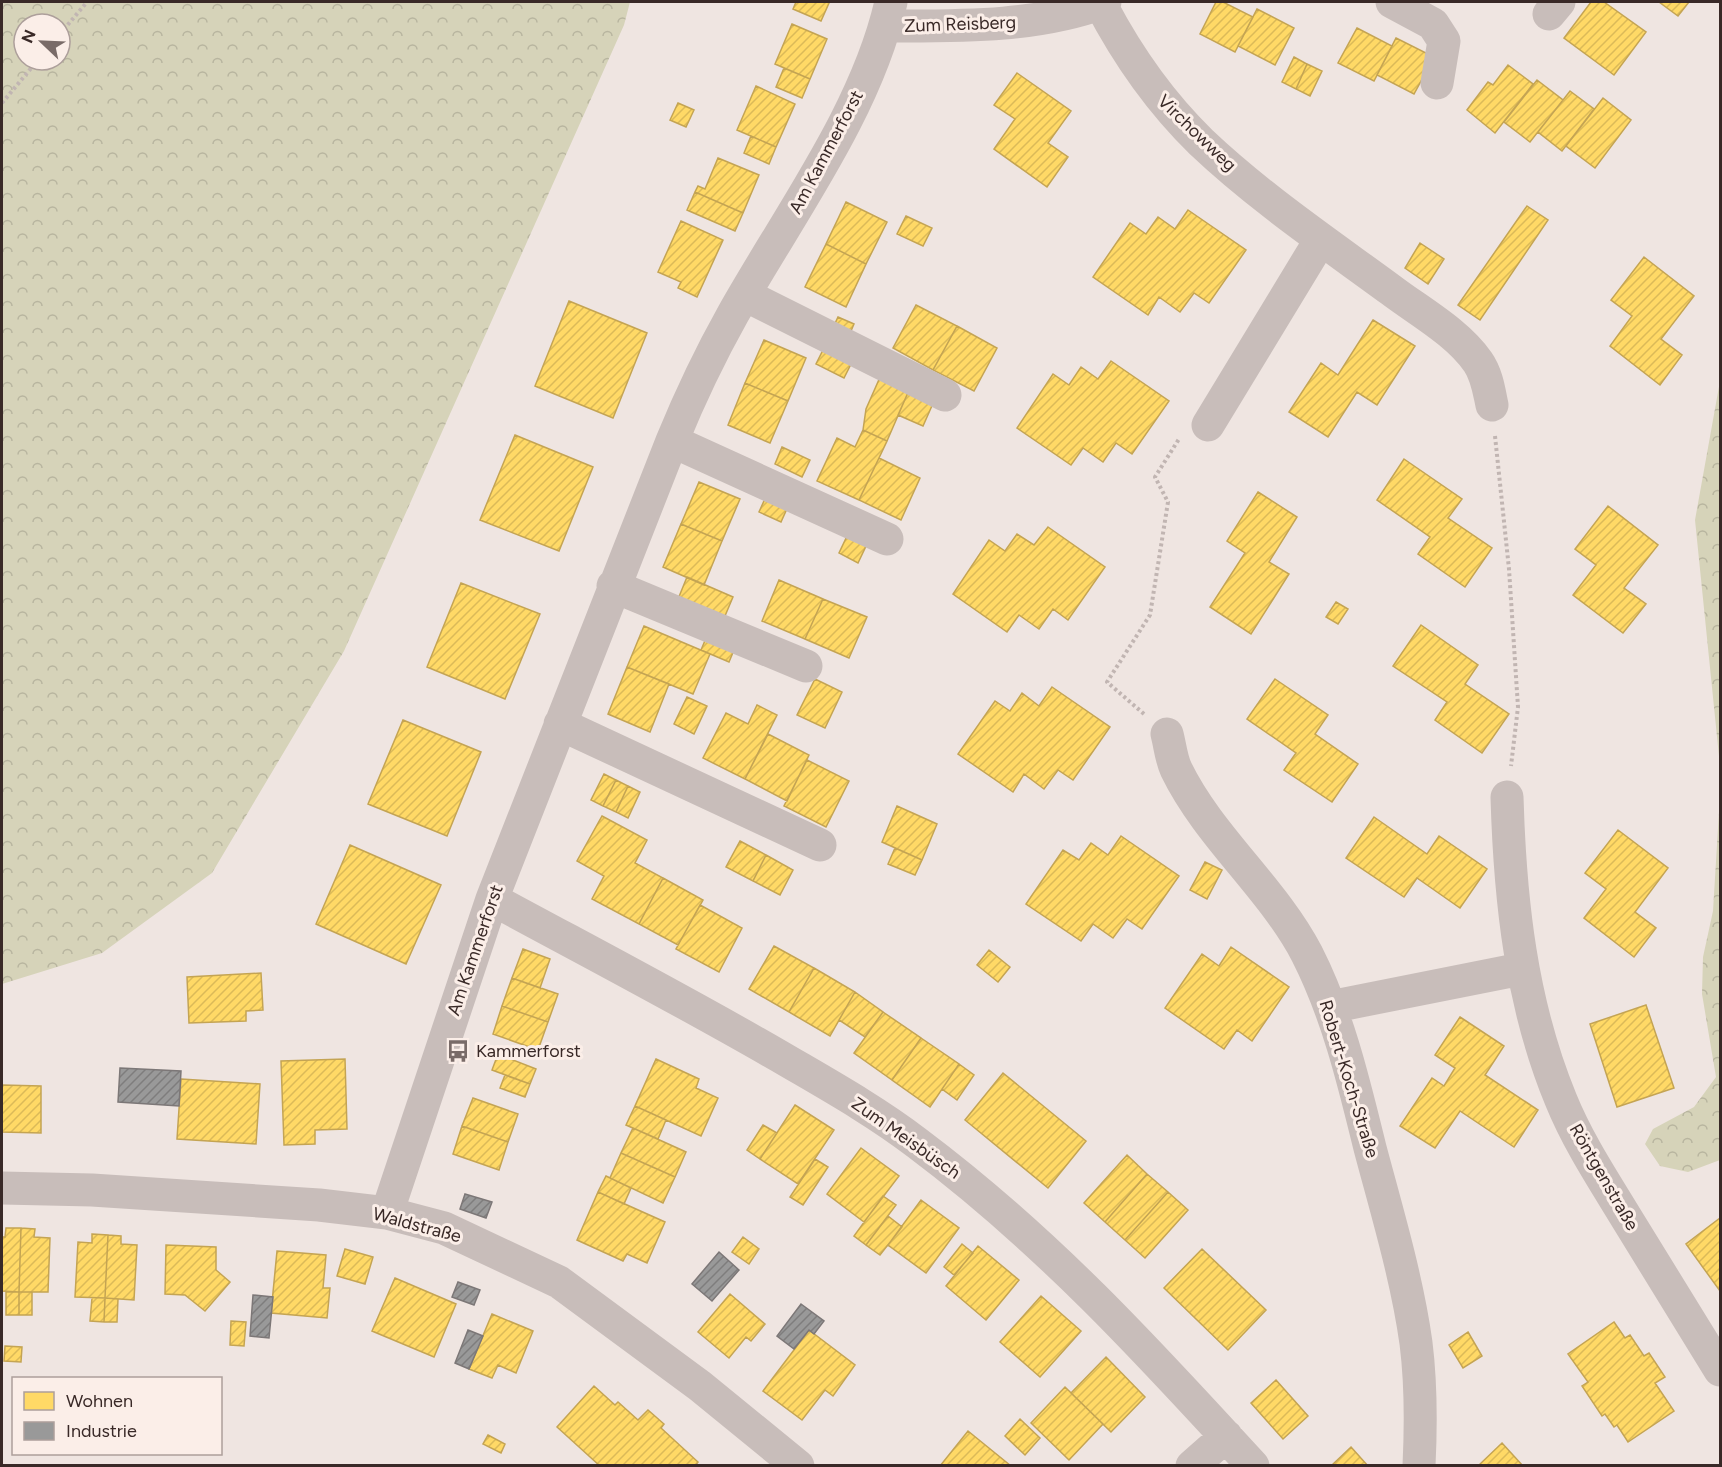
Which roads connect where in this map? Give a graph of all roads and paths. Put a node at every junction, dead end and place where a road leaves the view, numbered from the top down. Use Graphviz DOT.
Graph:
graph roads {
  1 [pos="87,2"];
  2 [pos="1102,2"];
  3 [pos="1392,2"];
  4 [pos="888,14"];
  5 [pos="72,20"];
  6 [pos="28,72"];
  7 [pos="1437,83"];
  8 [pos="2,103"];
  9 [pos="1321,239"];
  10 [pos="745,295"];
  11 [pos="945,395"];
  12 [pos="1492,405"];
  13 [pos="1208,425"];
  14 [pos="672,441"];
  15 [pos="887,539"];
  16 [pos="613,586"];
  17 [pos="806,666"];
  18 [pos="560,724"];
  19 [pos="1167,734"];
  20 [pos="1507,797"];
  21 [pos="820,845"];
  22 [pos="492,899"];
  23 [pos="1521,969"];
  24 [pos="1330,1007"];
  25 [pos="2,1188"];
  26 [pos="387,1213"];
  27 [pos="1720,1370"];
  28 [pos="1226,1436"];
  29 [pos="798,1466"];
  30 [pos="1192,1466"];
  31 [pos="1253,1466"];
  32 [pos="1419,1466"];
  1 -- 5 [label="path"];
  2 -- 4 [label="street, Zum Reisberg"];
  2 -- 9 [label="street, Virchowweg"];
  3 -- 7 [label="street"];
  4 -- 10 [label="street, Am Kammerforst"];
  6 -- 8 [label="path"];
  9 -- 12 [label="street, Virchowweg"];
  9 -- 13 [label="street"];
  10 -- 11 [label="street"];
  10 -- 14 [label="street, Am Kammerforst"];
  12 -- 20 [label="path"];
  13 -- 19 [label="path"];
  14 -- 15 [label="street"];
  14 -- 16 [label="street, Am Kammerforst"];
  16 -- 17 [label="street"];
  16 -- 18 [label="street, Am Kammerforst"];
  18 -- 21 [label="street"];
  18 -- 22 [label="street, Am Kammerforst"];
  19 -- 24 [label="street, Robert-Koch-Straße"];
  20 -- 23 [label="street, Röntgenstraße"];
  22 -- 26 [label="street, Am Kammerforst"];
  22 -- 28 [label="street, Zum Meisbüsch"];
  23 -- 24 [label="street"];
  23 -- 27 [label="street, Röntgenstraße"];
  24 -- 32 [label="street, Robert-Koch-Straße"];
  25 -- 26 [label="street, Waldstraße"];
  26 -- 29 [label="street, Waldstraße"];
  28 -- 30 [label="street"];
  28 -- 31 [label="street, Zum Meisbüsch"];
}
